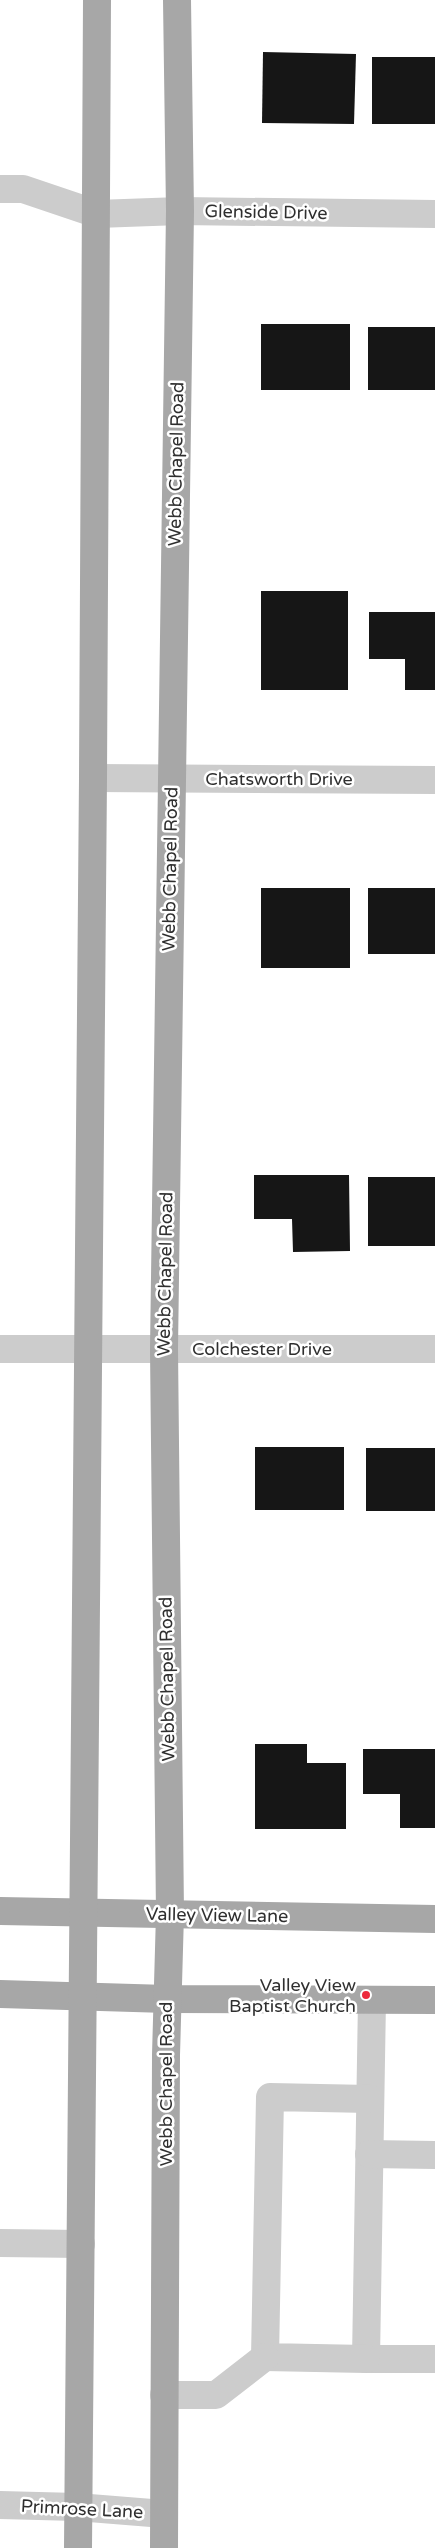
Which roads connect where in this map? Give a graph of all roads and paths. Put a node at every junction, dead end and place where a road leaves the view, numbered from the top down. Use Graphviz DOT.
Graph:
graph roads {
  1 [pos="97,0"];
  2 [pos="177,0"];
  3 [pos="0,188"];
  4 [pos="180,211"];
  5 [pos="97,214"];
  6 [pos="435,214"];
  7 [pos="94,778"];
  8 [pos="171,778"];
  9 [pos="435,780"];
  10 [pos="0,1349"];
  11 [pos="89,1349"];
  12 [pos="164,1349"];
  13 [pos="435,1349"];
  14 [pos="0,1911"];
  15 [pos="84,1912"];
  16 [pos="170,1914"];
  17 [pos="435,1920"];
  18 [pos="0,1994"];
  19 [pos="84,1995"];
  20 [pos="167,1999"];
  21 [pos="372,2000"];
  22 [pos="435,2000"];
  23 [pos="370,2099"];
  24 [pos="370,2154"];
  25 [pos="435,2155"];
  26 [pos="0,2243"];
  27 [pos="81,2244"];
  28 [pos="265,2357"];
  29 [pos="366,2359"];
  30 [pos="435,2359"];
  31 [pos="164,2395"];
  32 [pos="0,2505"];
  33 [pos="77,2506"];
  34 [pos="164,2514"];
  35 [pos="78,2548"];
  36 [pos="164,2548"];
  1 -- 5 [label="main road"];
  2 -- 4 [label="main road, Webb Chapel Road"];
  3 -- 5 [label="street"];
  4 -- 5 [label="street, Glenside Drive"];
  4 -- 6 [label="street, Glenside Drive"];
  4 -- 8 [label="main road, Webb Chapel Road"];
  5 -- 7 [label="main road"];
  7 -- 8 [label="street, Chatsworth Drive"];
  7 -- 11 [label="main road"];
  8 -- 9 [label="street, Chatsworth Drive"];
  8 -- 12 [label="main road, Webb Chapel Road"];
  10 -- 11 [label="street, Colchester Drive"];
  11 -- 12 [label="street, Colchester Drive"];
  11 -- 15 [label="main road"];
  12 -- 13 [label="street, Colchester Drive"];
  12 -- 16 [label="main road, Webb Chapel Road"];
  14 -- 15 [label="main road, Valley View Lane"];
  15 -- 16 [label="main road, Valley View Lane"];
  15 -- 19 [label="main road"];
  16 -- 17 [label="main road, Valley View Lane"];
  16 -- 20 [label="main road, Webb Chapel Road"];
  18 -- 19 [label="main road"];
  19 -- 20 [label="main road"];
  19 -- 27 [label="main road"];
  20 -- 21 [label="main road"];
  20 -- 31 [label="main road, Webb Chapel Road"];
  21 -- 22 [label="main road"];
  21 -- 23 [label="street"];
  23 -- 24 [label="street"];
  23 -- 28 [label="street"];
  24 -- 25 [label="street"];
  24 -- 29 [label="street"];
  26 -- 27 [label="street"];
  27 -- 33 [label="main road"];
  28 -- 29 [label="street"];
  28 -- 31 [label="street"];
  29 -- 30 [label="street"];
  31 -- 34 [label="main road, Webb Chapel Road"];
  32 -- 33 [label="street, Primrose Lane"];
  33 -- 34 [label="street, Primrose Lane"];
  33 -- 35 [label="main road"];
  34 -- 36 [label="main road, Webb Chapel Road"];
}
